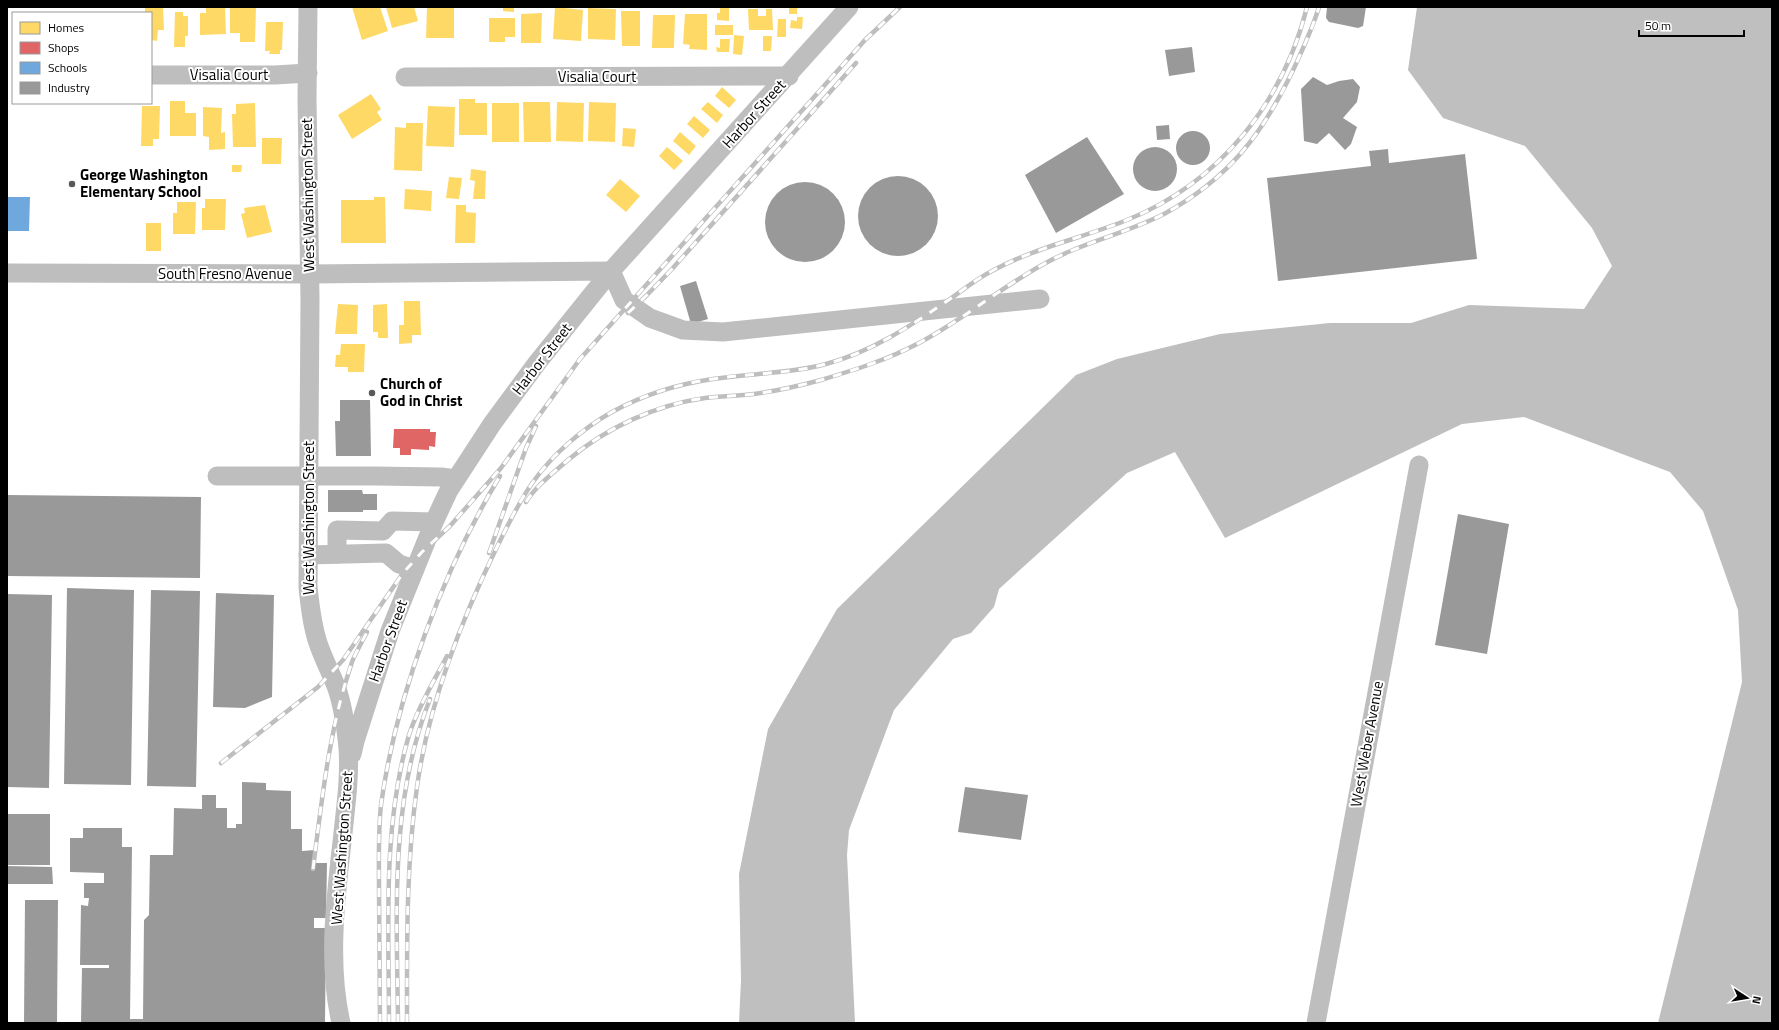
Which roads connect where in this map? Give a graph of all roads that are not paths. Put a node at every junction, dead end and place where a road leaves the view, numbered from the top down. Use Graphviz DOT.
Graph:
graph roads {
  1 [pos="308,7"];
  2 [pos="849,7"];
  3 [pos="308,73"];
  4 [pos="152,75"];
  5 [pos="789,76"];
  6 [pos="405,77"];
  7 [pos="611,271"];
  8 [pos="7,273"];
  9 [pos="309,274"];
  10 [pos="1040,299"];
  11 [pos="1419,465"];
  12 [pos="217,476"];
  13 [pos="308,476"];
  14 [pos="456,479"];
  15 [pos="434,522"];
  16 [pos="337,554"];
  17 [pos="308,555"];
  18 [pos="415,570"];
  19 [pos="348,779"];
  20 [pos="341,1023"];
  21 [pos="1316,1023"];
  1 -- 3 [label="street, West Washington Street"];
  2 -- 5 [label="street, Harbor Street"];
  3 -- 4 [label="street, Visalia Court"];
  3 -- 9 [label="street, West Washington Street"];
  5 -- 6 [label="street, Visalia Court"];
  5 -- 7 [label="street, Harbor Street"];
  7 -- 9 [label="street, South Fresno Avenue"];
  7 -- 10 [label="street"];
  7 -- 14 [label="street, Harbor Street"];
  8 -- 9 [label="street, South Fresno Avenue"];
  9 -- 13 [label="street, West Washington Street"];
  11 -- 21 [label="street, West Weber Avenue"];
  12 -- 13 [label="street"];
  13 -- 14 [label="street"];
  13 -- 17 [label="street, West Washington Street"];
  14 -- 15 [label="street, Harbor Street"];
  15 -- 16 [label="street"];
  15 -- 18 [label="street, Harbor Street"];
  16 -- 17 [label="street"];
  16 -- 18 [label="street"];
  17 -- 19 [label="street, West Washington Street"];
  18 -- 19 [label="street, Harbor Street"];
  19 -- 20 [label="street, West Washington Street"];
}
